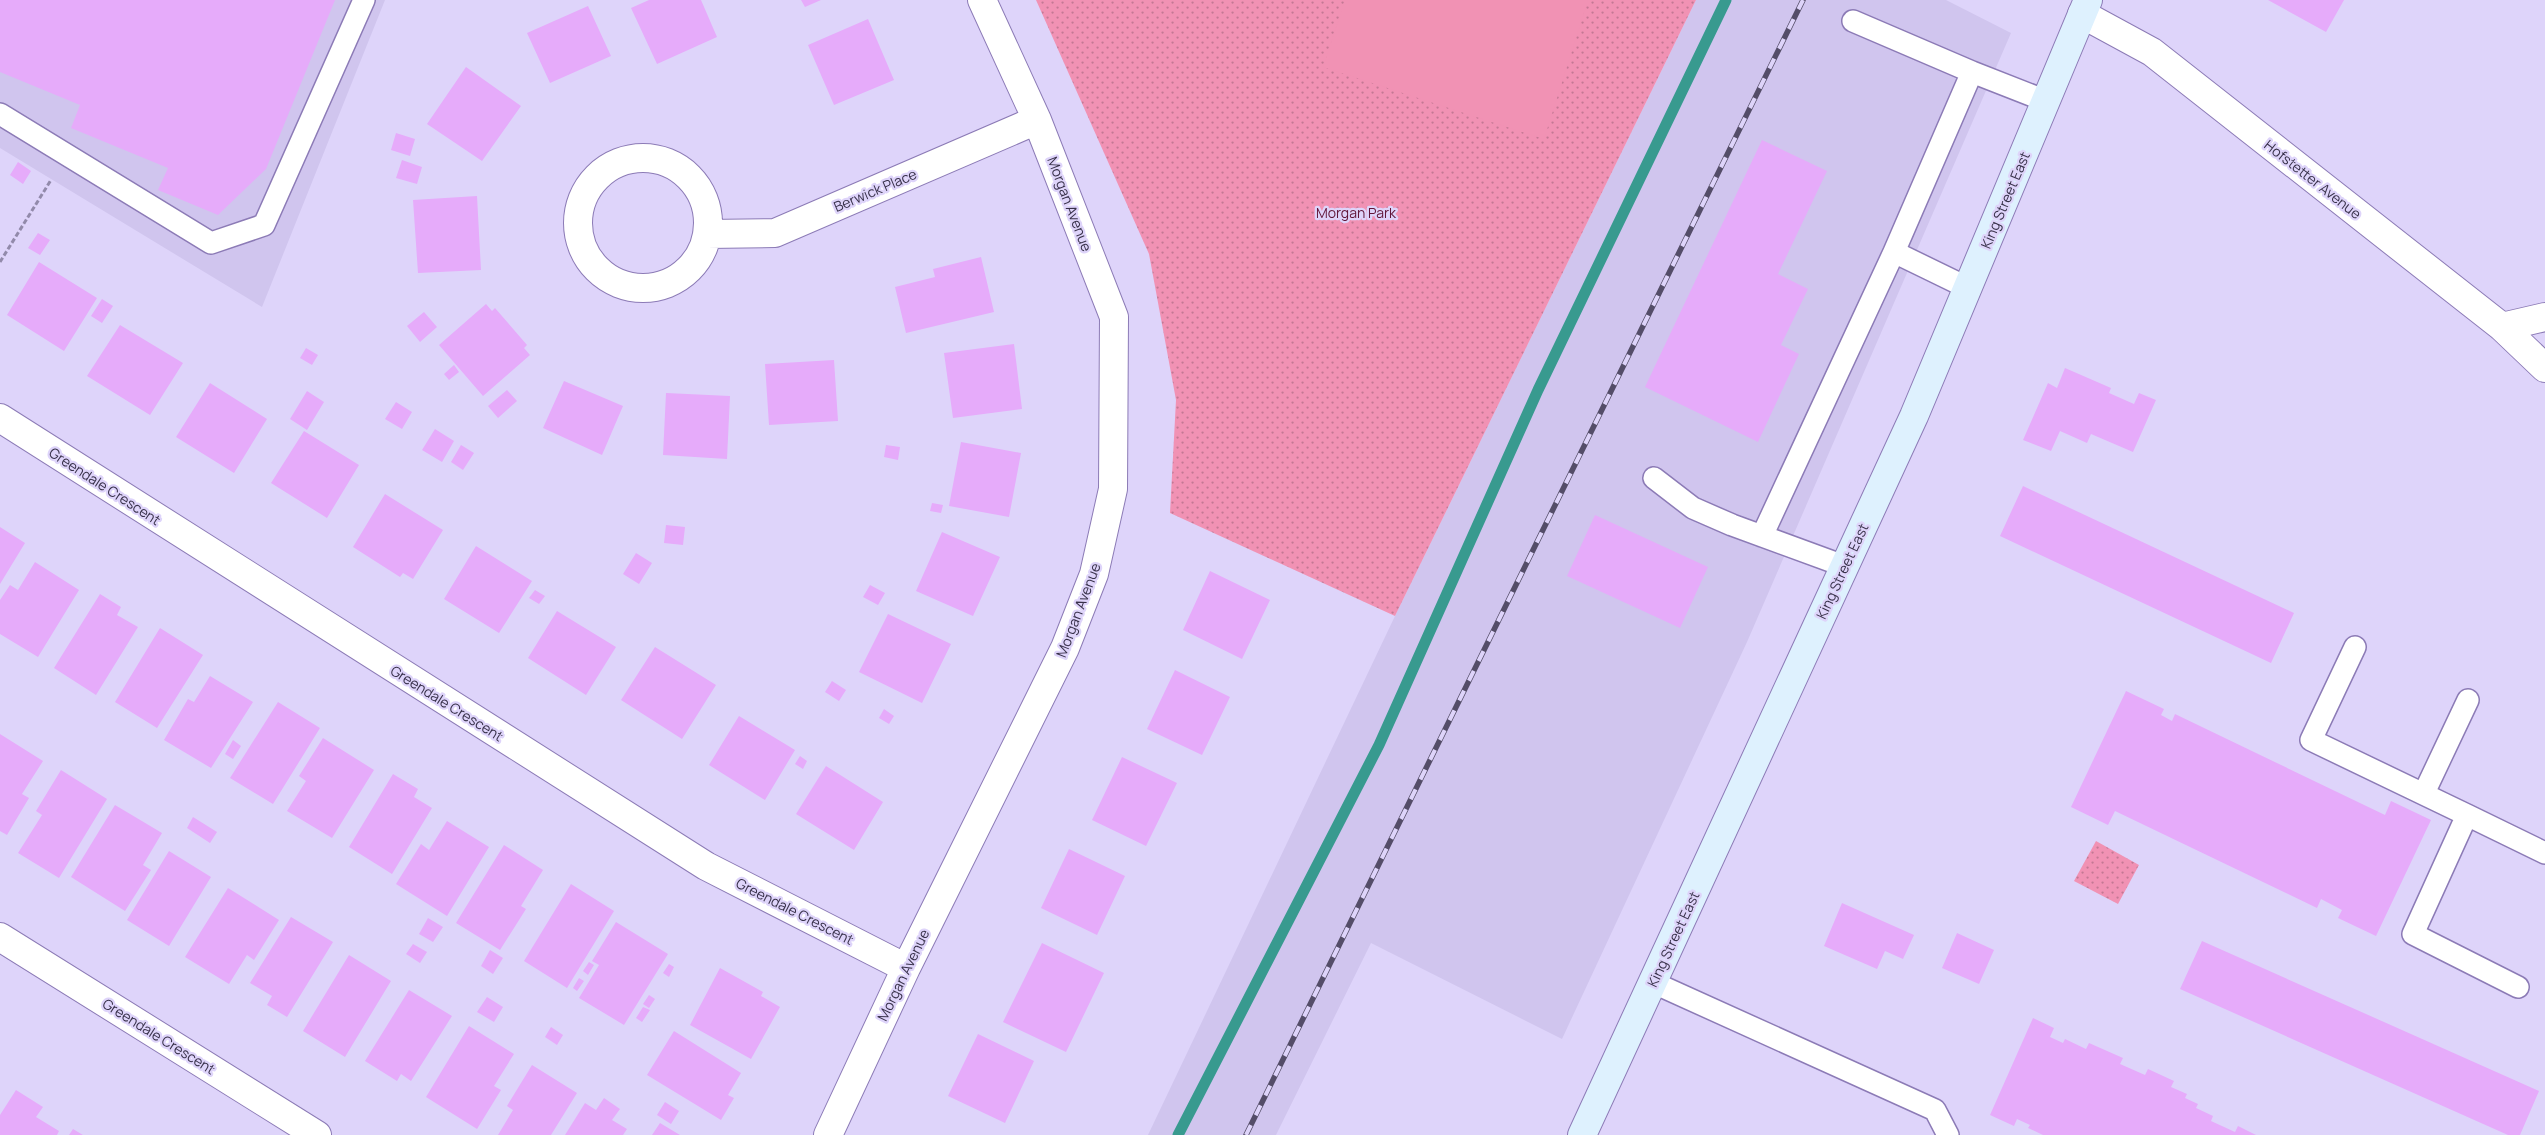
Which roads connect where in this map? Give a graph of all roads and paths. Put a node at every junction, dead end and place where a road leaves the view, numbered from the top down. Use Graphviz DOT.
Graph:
graph roads {
  1 [pos="364,0"];
  2 [pos="982,0"];
  3 [pos="2085,7"];
  4 [pos="1854,22"];
  5 [pos="1972,72"];
  6 [pos="2046,101"];
  7 [pos="0,114"];
  8 [pos="1037,120"];
  9 [pos="67,154"];
  10 [pos="707,234"];
  11 [pos="1894,252"];
  12 [pos="0,262"];
  13 [pos="1968,288"];
  14 [pos="2545,317"];
  15 [pos="2502,328"];
  16 [pos="2545,368"];
  17 [pos="0,418"];
  18 [pos="1654,478"];
  19 [pos="1762,536"];
  20 [pos="1844,566"];
  21 [pos="2355,647"];
  22 [pos="2468,700"];
  23 [pos="2424,794"];
  24 [pos="2467,815"];
  25 [pos="2545,853"];
  26 [pos="0,937"];
  27 [pos="906,968"];
  28 [pos="1652,982"];
  29 [pos="2518,987"];
  30 [pos="317,1135"];
  31 [pos="828,1135"];
  32 [pos="1582,1135"];
  33 [pos="1948,1135"];
  1 -- 9 [label="lane"];
  2 -- 8 [label="street, Morgan Avenue"];
  3 -- 6 [label="main road, King Street East"];
  3 -- 15 [label="street, Hofstetter Avenue"];
  4 -- 5 [label="lane"];
  5 -- 6 [label="lane"];
  5 -- 11 [label="lane"];
  6 -- 13 [label="main road, King Street East"];
  7 -- 9 [label="lane"];
  8 -- 10 [label="street, Berwick Place"];
  8 -- 27 [label="street, Morgan Avenue"];
  9 -- 12 [label="path"];
  10 -- 10 [label="street"];
  11 -- 13 [label="lane"];
  11 -- 19 [label="lane"];
  13 -- 20 [label="main road, King Street East"];
  14 -- 15 [label="street"];
  15 -- 16 [label="street, Hofstetter Avenue"];
  17 -- 27 [label="street, Greendale Crescent"];
  18 -- 19 [label="lane"];
  19 -- 20 [label="lane"];
  20 -- 28 [label="main road, King Street East"];
  21 -- 23 [label="lane"];
  22 -- 23 [label="lane"];
  23 -- 24 [label="lane"];
  24 -- 25 [label="lane"];
  24 -- 29 [label="lane"];
  26 -- 30 [label="street, Greendale Crescent"];
  27 -- 31 [label="street, Morgan Avenue"];
  28 -- 32 [label="main road, King Street East"];
  28 -- 33 [label="lane"];
}
